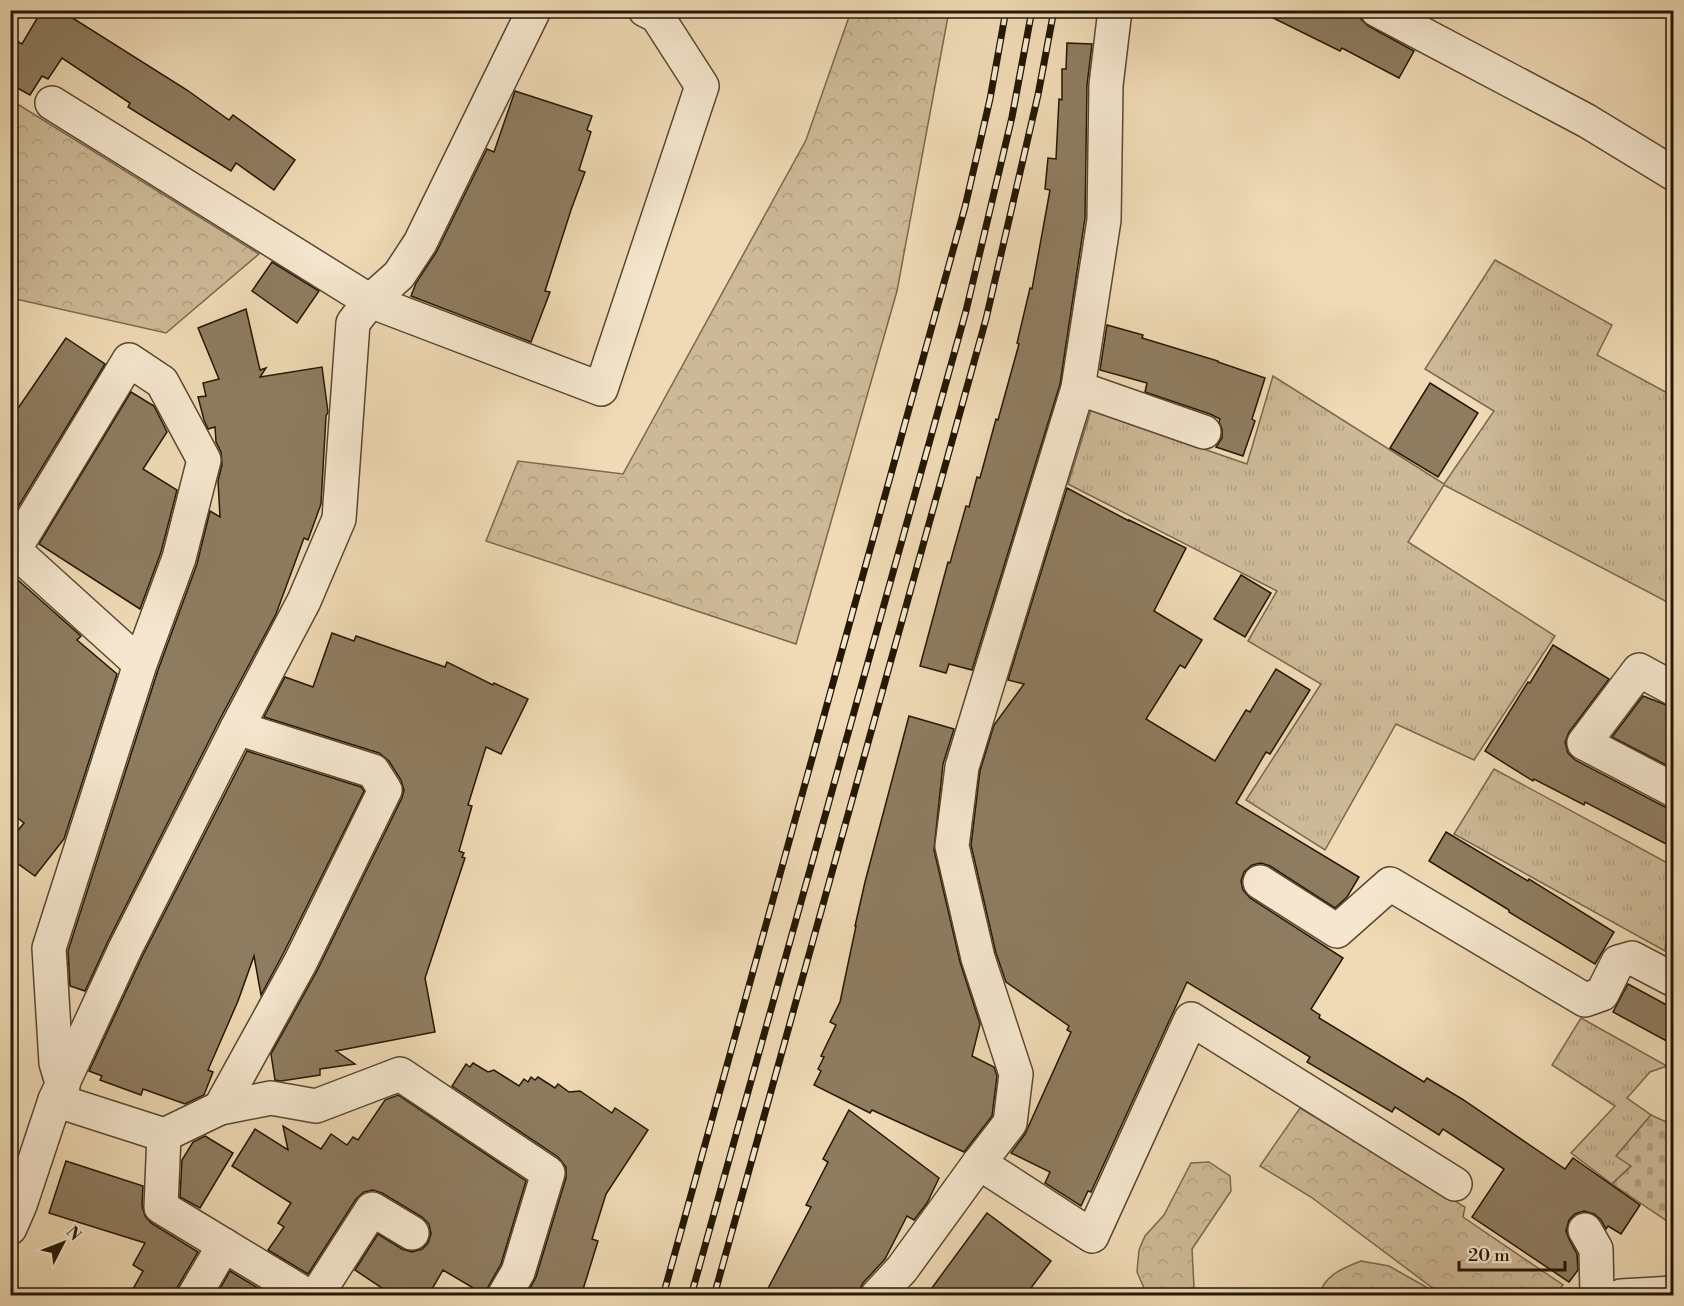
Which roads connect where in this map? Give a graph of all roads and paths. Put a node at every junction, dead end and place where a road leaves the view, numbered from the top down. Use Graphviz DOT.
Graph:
graph roads {
  1 [pos="534,10"];
  2 [pos="1115,10"];
  3 [pos="1377,10"];
  4 [pos="654,12"];
  5 [pos="52,103"];
  6 [pos="1674,174"];
  7 [pos="370,301"];
  8 [pos="1078,388"];
  9 [pos="1204,432"];
  10 [pos="140,664"];
  11 [pos="1674,689"];
  12 [pos="237,728"];
  13 [pos="1674,790"];
  14 [pos="1260,882"];
  15 [pos="1674,980"];
  16 [pos="59,1093"];
  17 [pos="220,1108"];
  18 [pos="164,1135"];
  19 [pos="979,1163"];
  20 [pos="1455,1184"];
  21 [pos="10,1228"];
  22 [pos="1584,1230"];
  23 [pos="412,1233"];
  24 [pos="224,1245"];
  25 [pos="1674,1293"];
  26 [pos="194,1296"];
  27 [pos="308,1296"];
  28 [pos="316,1296"];
  29 [pos="504,1296"];
  30 [pos="877,1296"];
  31 [pos="1597,1296"];
  32 [pos="1621,1296"];
  1 -- 7 [label="street"];
  2 -- 8 [label="street"];
  3 -- 6 [label="street"];
  4 -- 7 [label="street"];
  5 -- 7 [label="street"];
  7 -- 12 [label="street"];
  8 -- 9 [label="street"];
  8 -- 19 [label="street"];
  10 -- 10 [label="street"];
  10 -- 16 [label="street"];
  11 -- 13 [label="street"];
  12 -- 16 [label="street"];
  12 -- 17 [label="street"];
  14 -- 15 [label="street"];
  16 -- 18 [label="street"];
  16 -- 21 [label="street"];
  17 -- 18 [label="street"];
  17 -- 29 [label="street"];
  18 -- 24 [label="street"];
  19 -- 20 [label="street"];
  19 -- 30 [label="street"];
  22 -- 31 [label="street"];
  23 -- 28 [label="street"];
  24 -- 26 [label="street"];
  24 -- 27 [label="street"];
  25 -- 32 [label="street"];
}
